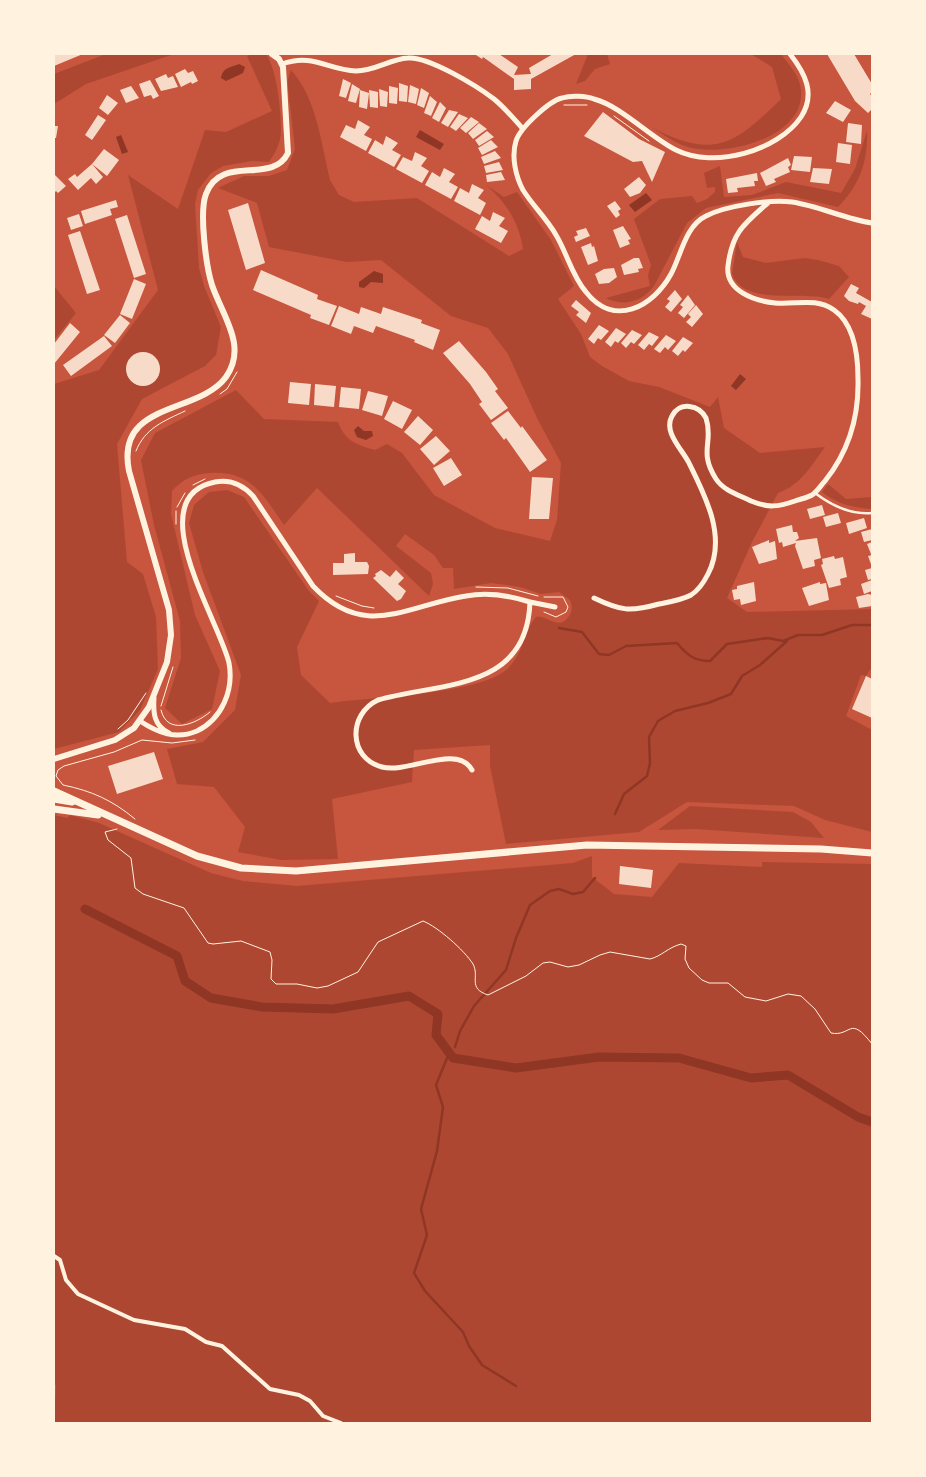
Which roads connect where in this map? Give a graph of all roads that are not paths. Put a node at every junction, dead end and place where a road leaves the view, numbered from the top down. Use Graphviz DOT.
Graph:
graph roads {
  1 [pos="272,54"];
  2 [pos="790,54"];
  3 [pos="282,64"];
  4 [pos="524,129"];
  5 [pos="769,202"];
  6 [pos="872,223"];
  7 [pos="815,493"];
  8 [pos="872,513"];
  9 [pos="594,598"];
  10 [pos="530,602"];
  11 [pos="555,607"];
  12 [pos="154,695"];
  13 [pos="140,721"];
  14 [pos="172,735"];
  15 [pos="54,760"];
  16 [pos="472,770"];
  17 [pos="54,791"];
  18 [pos="54,799"];
  19 [pos="77,803"];
  20 [pos="54,809"];
  21 [pos="113,818"];
  22 [pos="872,853"];
  23 [pos="54,1256"];
  24 [pos="341,1423"];
  1 -- 3 [label="street"];
  2 -- 4 [label="street"];
  3 -- 4 [label="street"];
  3 -- 12 [label="street"];
  4 -- 5 [label="street"];
  5 -- 6 [label="street"];
  5 -- 7 [label="street"];
  7 -- 8 [label="lane"];
  7 -- 9 [label="street"];
  10 -- 11 [label="street"];
  10 -- 14 [label="street"];
  10 -- 16 [label="street"];
  12 -- 13 [label="street"];
  12 -- 14 [label="street"];
  13 -- 14 [label="street"];
  13 -- 15 [label="street"];
  17 -- 19 [label="main road"];
  18 -- 19 [label="main road"];
  19 -- 21 [label="main road"];
  20 -- 21 [label="main road"];
  21 -- 22 [label="main road"];
  23 -- 24 [label="street"];
}
